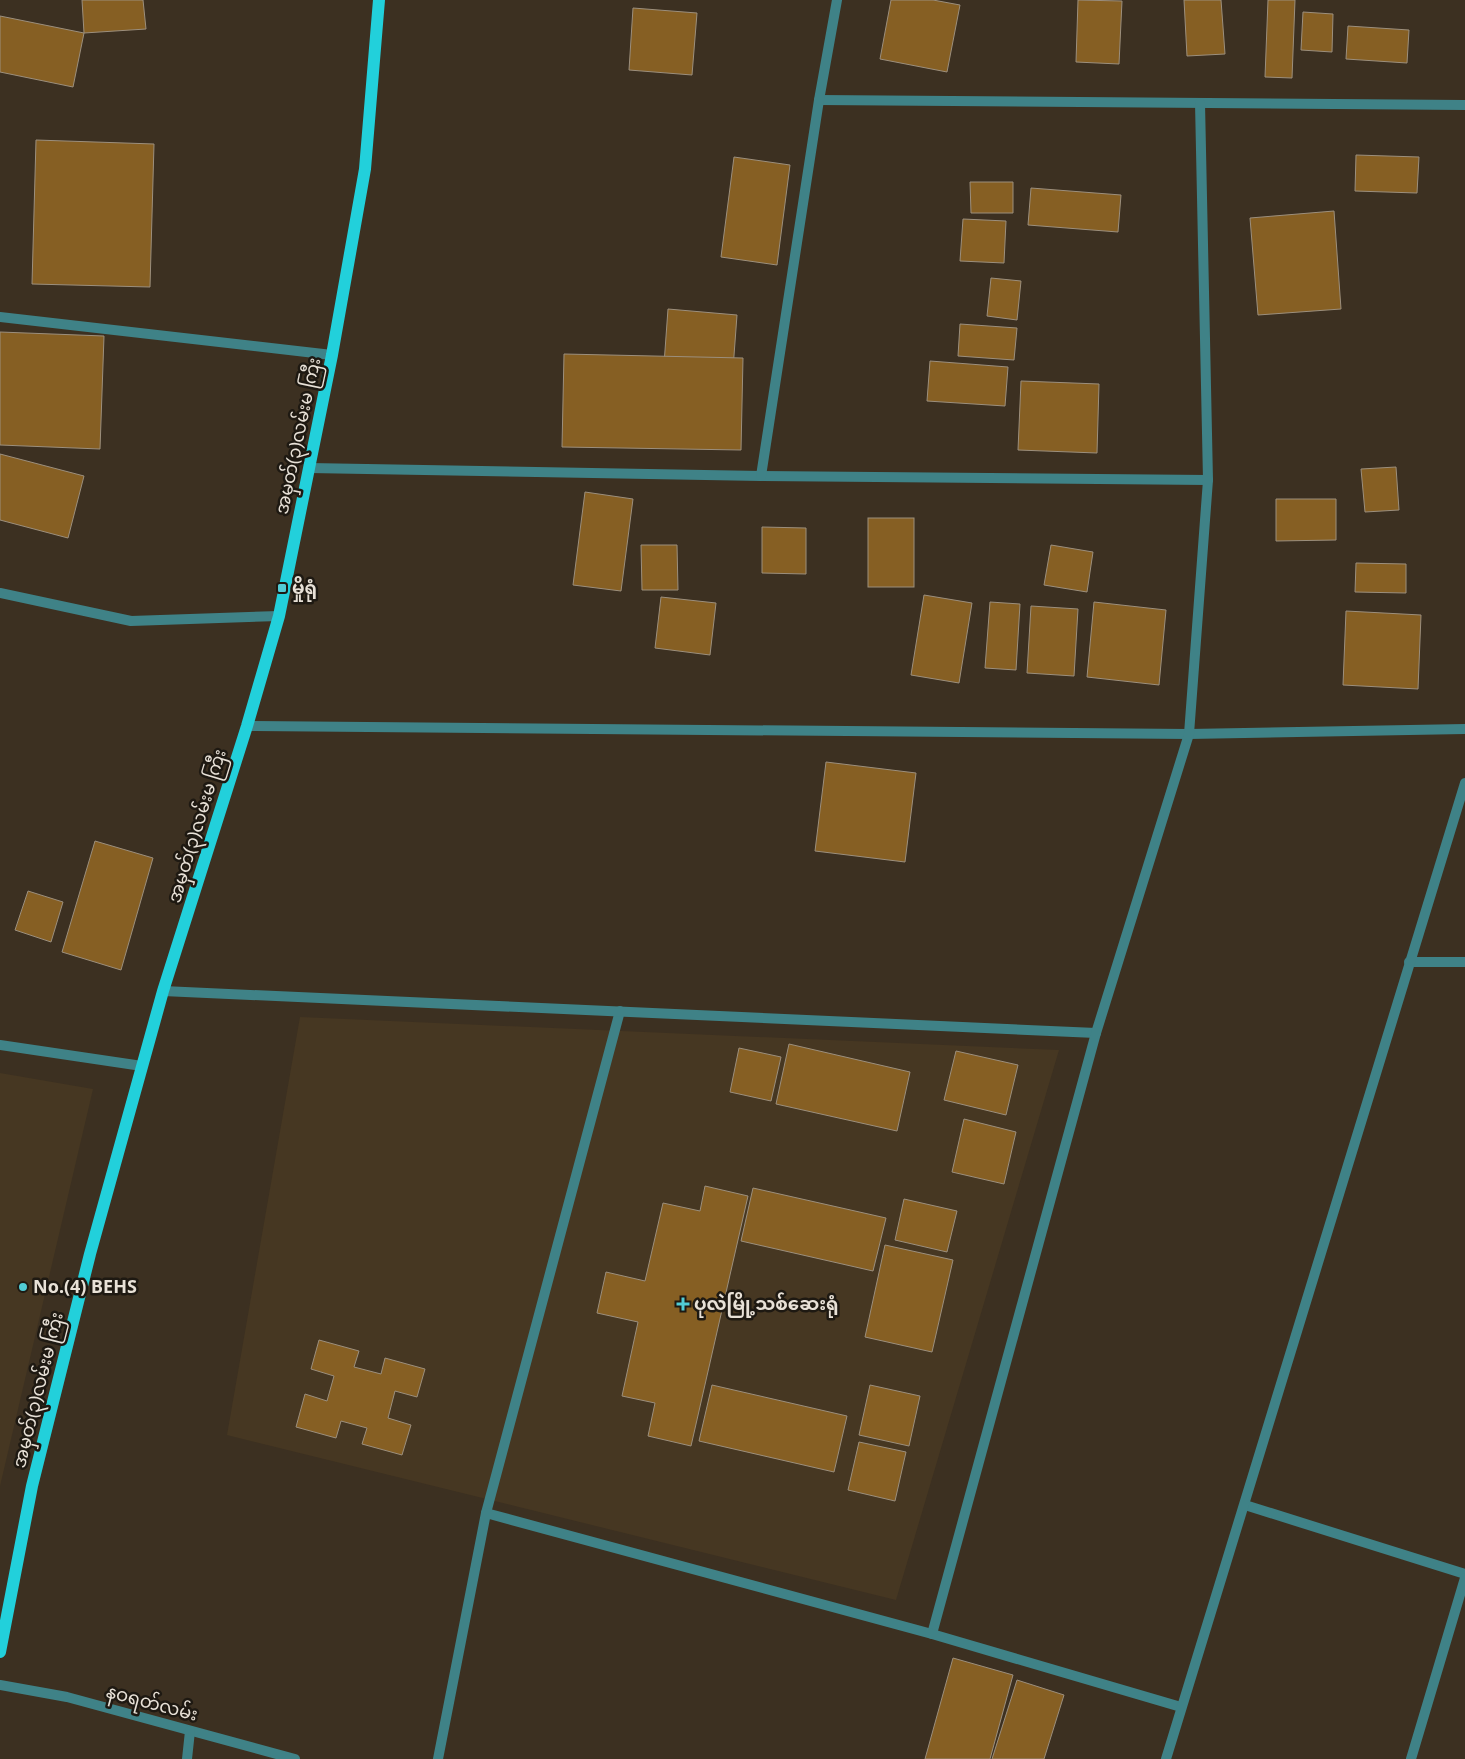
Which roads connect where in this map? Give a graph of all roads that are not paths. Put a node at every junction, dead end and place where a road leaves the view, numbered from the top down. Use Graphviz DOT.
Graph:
graph roads {
  1 [pos="379,0"];
  2 [pos="837,0"];
  3 [pos="819,100"];
  4 [pos="1200,103"];
  5 [pos="1465,105"];
  6 [pos="0,317"];
  7 [pos="332,355"];
  8 [pos="310,468"];
  9 [pos="762,476"];
  10 [pos="1208,480"];
  11 [pos="0,593"];
  12 [pos="278,616"];
  13 [pos="247,726"];
  14 [pos="1465,729"];
  15 [pos="1189,734"];
  16 [pos="1465,783"];
  17 [pos="1408,962"];
  18 [pos="1465,962"];
  19 [pos="163,991"];
  20 [pos="620,1011"];
  21 [pos="1096,1033"];
  22 [pos="0,1045"];
  23 [pos="142,1066"];
  24 [pos="1245,1505"];
  25 [pos="486,1513"];
  26 [pos="1465,1574"];
  27 [pos="1465,1578"];
  28 [pos="932,1634"];
  29 [pos="0,1652"];
  30 [pos="0,1685"];
  31 [pos="1181,1707"];
  32 [pos="190,1731"];
  33 [pos="187,1759"];
  34 [pos="294,1759"];
  35 [pos="438,1759"];
  36 [pos="1166,1759"];
  37 [pos="1411,1759"];
  1 -- 7 [label="main road, အမှတ်(၃)လမ်းမ ကြီး"];
  2 -- 3 [label="street"];
  3 -- 4 [label="street"];
  3 -- 9 [label="street"];
  4 -- 5 [label="street"];
  4 -- 10 [label="street"];
  6 -- 7 [label="street"];
  7 -- 8 [label="main road, အမှတ်(၃)လမ်းမ ကြီး"];
  8 -- 9 [label="street"];
  8 -- 12 [label="main road, အမှတ်(၃)လမ်းမ ကြီး"];
  9 -- 10 [label="street"];
  10 -- 15 [label="street"];
  11 -- 12 [label="street"];
  12 -- 13 [label="main road, အမှတ်(၃)လမ်းမ ကြီး"];
  13 -- 15 [label="street"];
  13 -- 19 [label="main road, အမှတ်(၃)လမ်းမ ကြီး"];
  14 -- 15 [label="street"];
  15 -- 21 [label="street"];
  16 -- 17 [label="street"];
  17 -- 18 [label="street"];
  17 -- 24 [label="street"];
  19 -- 20 [label="street"];
  19 -- 23 [label="main road, အမှတ်(၃)လမ်းမ ကြီး"];
  20 -- 21 [label="street"];
  20 -- 25 [label="street"];
  21 -- 28 [label="street"];
  22 -- 23 [label="street"];
  23 -- 29 [label="main road, အမှတ်(၃)လမ်းမ ကြီး"];
  24 -- 26 [label="street"];
  24 -- 31 [label="street"];
  25 -- 28 [label="street"];
  25 -- 35 [label="street"];
  27 -- 37 [label="street"];
  28 -- 31 [label="street"];
  30 -- 32 [label="street, နဝရတ်လမ်း"];
  31 -- 36 [label="street"];
  32 -- 33 [label="street"];
  32 -- 34 [label="street, နဝရတ်လမ်း"];
}
